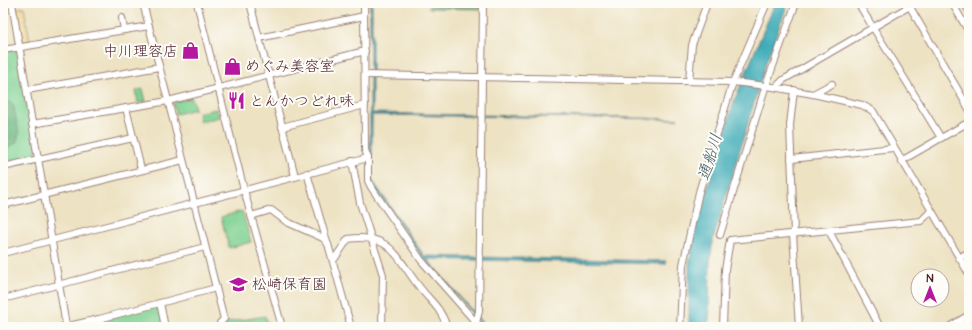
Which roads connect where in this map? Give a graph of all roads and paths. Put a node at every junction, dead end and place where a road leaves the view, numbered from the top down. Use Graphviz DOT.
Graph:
graph roads {
  1 [pos="11,3"];
  2 [pos="143,3"];
  3 [pos="197,3"];
  4 [pos="250,3"];
  5 [pos="364,3"];
  6 [pos="483,3"];
  7 [pos="708,3"];
  8 [pos="767,3"];
  9 [pos="796,3"];
  10 [pos="858,3"];
  11 [pos="952,3"];
  12 [pos="966,3"];
  13 [pos="3,4"];
  14 [pos="913,5"];
  15 [pos="969,8"];
  16 [pos="364,16"];
  17 [pos="122,18"];
  18 [pos="149,26"];
  19 [pos="872,28"];
  20 [pos="124,30"];
  21 [pos="969,32"];
  22 [pos="259,38"];
  23 [pos="19,48"];
  24 [pos="3,50"];
  25 [pos="365,51"];
  26 [pos="159,67"];
  27 [pos="268,75"];
  28 [pos="365,75"];
  29 [pos="482,78"];
  30 [pos="688,81"];
  31 [pos="733,82"];
  32 [pos="832,84"];
  33 [pos="766,86"];
  34 [pos="776,87"];
  35 [pos="218,89"];
  36 [pos="27,90"];
  37 [pos="794,90"];
  38 [pos="813,94"];
  39 [pos="168,101"];
  40 [pos="364,105"];
  41 [pos="126,108"];
  42 [pos="969,109"];
  43 [pos="969,122"];
  44 [pos="32,124"];
  45 [pos="282,127"];
  46 [pos="133,138"];
  47 [pos="941,138"];
  48 [pos="893,148"];
  49 [pos="368,158"];
  50 [pos="38,159"];
  51 [pos="791,159"];
  52 [pos="183,160"];
  53 [pos="352,161"];
  54 [pos="901,161"];
  55 [pos="3,167"];
  56 [pos="142,170"];
  57 [pos="307,173"];
  58 [pos="295,176"];
  59 [pos="244,190"];
  60 [pos="44,195"];
  61 [pos="195,203"];
  62 [pos="3,206"];
  63 [pos="931,211"];
  64 [pos="251,216"];
  65 [pos="829,231"];
  66 [pos="793,234"];
  67 [pos="720,235"];
  68 [pos="370,237"];
  69 [pos="51,240"];
  70 [pos="328,244"];
  71 [pos="205,247"];
  72 [pos="969,252"];
  73 [pos="3,253"];
  74 [pos="959,258"];
  75 [pos="333,261"];
  76 [pos="969,274"];
  77 [pos="59,284"];
  78 [pos="216,288"];
  79 [pos="3,299"];
  80 [pos="160,303"];
  81 [pos="969,315"];
  82 [pos="99,319"];
  83 [pos="478,325"];
  84 [pos="65,327"];
  85 [pos="100,327"];
  86 [pos="165,327"];
  87 [pos="219,327"];
  88 [pos="282,327"];
  89 [pos="351,327"];
  90 [pos="382,327"];
  91 [pos="447,327"];
  92 [pos="680,327"];
  93 [pos="723,327"];
  94 [pos="799,327"];
  95 [pos="880,327"];
  96 [pos="949,327"];
  1 -- 13 [label="street"];
  1 -- 23 [label="street"];
  2 -- 18 [label="street"];
  3 -- 35 [label="street"];
  4 -- 22 [label="street"];
  5 -- 16 [label="street"];
  6 -- 29 [label="street"];
  7 -- 30 [label="street"];
  8 -- 31 [label="street"];
  9 -- 33 [label="street"];
  10 -- 19 [label="street"];
  11 -- 21 [label="street"];
  12 -- 15 [label="highway"];
  14 -- 19 [label="street"];
  14 -- 42 [label="street"];
  16 -- 22 [label="street"];
  16 -- 25 [label="street"];
  17 -- 20 [label="street"];
  18 -- 20 [label="street"];
  18 -- 26 [label="street"];
  19 -- 34 [label="street"];
  19 -- 47 [label="street"];
  20 -- 23 [label="street"];
  22 -- 27 [label="street"];
  23 -- 24 [label="street"];
  23 -- 36 [label="street"];
  25 -- 27 [label="street"];
  25 -- 28 [label="street"];
  26 -- 36 [label="street"];
  26 -- 39 [label="street"];
  27 -- 35 [label="street"];
  27 -- 45 [label="street"];
  28 -- 29 [label="street"];
  28 -- 40 [label="street"];
  29 -- 30 [label="street"];
  29 -- 83 [label="street"];
  30 -- 31 [label="street"];
  31 -- 33 [label="street"];
  31 -- 92 [label="street"];
  32 -- 38 [label="street"];
  33 -- 34 [label="street"];
  33 -- 67 [label="street"];
  34 -- 37 [label="street"];
  35 -- 39 [label="street"];
  35 -- 59 [label="street"];
  36 -- 44 [label="street"];
  37 -- 38 [label="street"];
  37 -- 51 [label="street"];
  38 -- 48 [label="street"];
  39 -- 41 [label="street"];
  39 -- 52 [label="street"];
  40 -- 45 [label="street"];
  40 -- 49 [label="street"];
  41 -- 44 [label="street"];
  41 -- 46 [label="street"];
  43 -- 47 [label="street"];
  44 -- 50 [label="street"];
  45 -- 58 [label="street"];
  46 -- 50 [label="street"];
  46 -- 56 [label="street"];
  47 -- 54 [label="street"];
  48 -- 51 [label="street"];
  48 -- 54 [label="street"];
  49 -- 53 [label="street"];
  49 -- 83 [label="street"];
  50 -- 55 [label="street"];
  50 -- 60 [label="street"];
  51 -- 66 [label="street"];
  52 -- 56 [label="street"];
  52 -- 61 [label="street"];
  53 -- 57 [label="street"];
  53 -- 68 [label="street"];
  54 -- 63 [label="street"];
  56 -- 60 [label="street"];
  57 -- 58 [label="street"];
  57 -- 70 [label="street"];
  58 -- 59 [label="street"];
  59 -- 61 [label="street"];
  59 -- 64 [label="street"];
  60 -- 62 [label="street"];
  60 -- 69 [label="street"];
  61 -- 69 [label="street"];
  61 -- 71 [label="street"];
  63 -- 65 [label="street"];
  63 -- 74 [label="street"];
  64 -- 70 [label="street"];
  64 -- 88 [label="street"];
  65 -- 66 [label="street"];
  65 -- 95 [label="street"];
  66 -- 93 [label="street"];
  66 -- 94 [label="street"];
  68 -- 75 [label="street"];
  68 -- 90 [label="street"];
  68 -- 91 [label="street"];
  69 -- 73 [label="street"];
  69 -- 77 [label="street"];
  70 -- 75 [label="street"];
  71 -- 77 [label="street"];
  71 -- 78 [label="street"];
  72 -- 74 [label="street"];
  74 -- 76 [label="street"];
  75 -- 89 [label="street"];
  77 -- 79 [label="street"];
  77 -- 84 [label="street"];
  78 -- 80 [label="street"];
  78 -- 87 [label="street"];
  80 -- 82 [label="street"];
  80 -- 86 [label="street"];
  81 -- 96 [label="street"];
  82 -- 84 [label="street"];
  82 -- 85 [label="street"];
}
